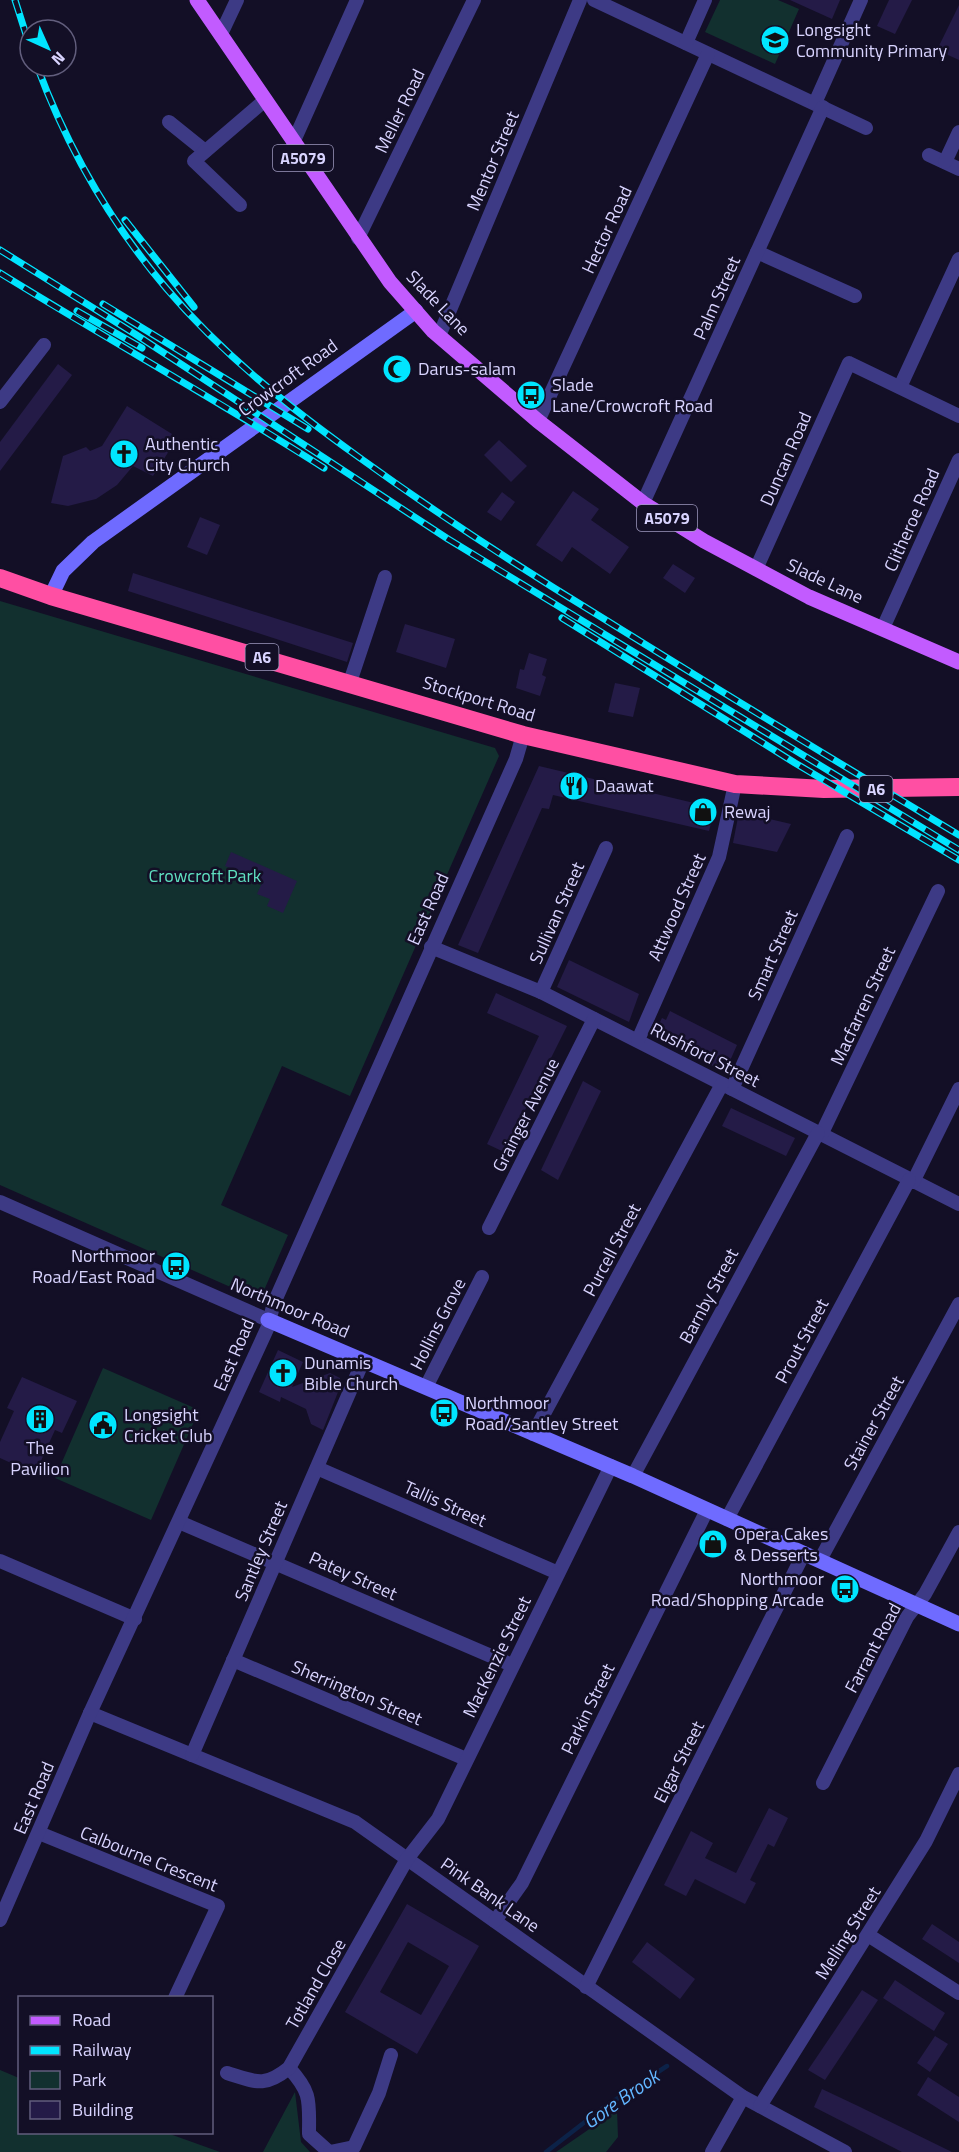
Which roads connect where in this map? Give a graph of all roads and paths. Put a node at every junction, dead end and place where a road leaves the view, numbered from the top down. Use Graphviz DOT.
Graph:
graph roads {
  1 [pos="197,0"];
  2 [pos="237,0"];
  3 [pos="357,0"];
  4 [pos="474,0"];
  5 [pos="580,0"];
  6 [pos="594,0"];
  7 [pos="705,0"];
  8 [pos="861,0"];
  9 [pos="220,34"];
  10 [pos="686,43"];
  11 [pos="708,54"];
  12 [pos="264,101"];
  13 [pos="819,105"];
  14 [pos="169,122"];
  15 [pos="867,128"];
  16 [pos="959,132"];
  17 [pos="293,143"];
  18 [pos="205,152"];
  19 [pos="929,155"];
  20 [pos="945,162"];
  21 [pos="959,169"];
  22 [pos="240,205"];
  23 [pos="358,238"];
  24 [pos="757,252"];
  25 [pos="959,259"];
  26 [pos="855,296"];
  27 [pos="416,311"];
  28 [pos="439,336"];
  29 [pos="44,345"];
  30 [pos="900,387"];
  31 [pos="0,402"];
  32 [pos="959,416"];
  33 [pos="538,421"];
  34 [pos="959,460"];
  35 [pos="643,503"];
  36 [pos="756,569"];
  37 [pos="385,577"];
  38 [pos="0,578"];
  39 [pos="51,596"];
  40 [pos="883,628"];
  41 [pos="959,662"];
  42 [pos="350,682"];
  43 [pos="523,735"];
  44 [pos="735,784"];
  45 [pos="959,787"];
  46 [pos="847,836"];
  47 [pos="606,848"];
  48 [pos="938,891"];
  49 [pos="431,947"];
  50 [pos="542,992"];
  51 [pos="594,1019"];
  52 [pos="638,1040"];
  53 [pos="727,1086"];
  54 [pos="959,1089"];
  55 [pos="820,1134"];
  56 [pos="911,1180"];
  57 [pos="0,1202"];
  58 [pos="959,1204"];
  59 [pos="489,1228"];
  60 [pos="483,1277"];
  61 [pos="959,1304"];
  62 [pos="268,1320"];
  63 [pos="363,1361"];
  64 [pos="426,1387"];
  65 [pos="533,1434"];
  66 [pos="611,1466"];
  67 [pos="317,1468"];
  68 [pos="633,1476"];
  69 [pos="707,1510"];
  70 [pos="727,1519"];
  71 [pos="179,1522"];
  72 [pos="959,1532"];
  73 [pos="804,1553"];
  74 [pos="820,1560"];
  75 [pos="0,1561"];
  76 [pos="276,1562"];
  77 [pos="558,1573"];
  78 [pos="918,1603"];
  79 [pos="135,1619"];
  80 [pos="959,1624"];
  81 [pos="233,1660"];
  82 [pos="512,1665"];
  83 [pos="90,1713"];
  84 [pos="192,1755"];
  85 [pos="466,1759"];
  86 [pos="959,1774"];
  87 [pos="823,1783"];
  88 [pos="39,1833"];
  89 [pos="408,1860"];
  90 [pos="0,1920"];
  91 [pos="495,1921"];
  92 [pos="868,1935"];
  93 [pos="586,1987"];
  94 [pos="959,1993"];
  95 [pos="176,1996"];
  96 [pos="391,2055"];
  97 [pos="289,2068"];
  98 [pos="227,2073"];
  99 [pos="742,2097"];
  100 [pos="760,2106"];
  101 [pos="329,2152"];
  102 [pos="712,2152"];
  103 [pos="844,2152"];
  1 -- 9 [label="main road, Slade Lane / A5079"];
  2 -- 9 [label="street"];
  3 -- 17 [label="street"];
  4 -- 23 [label="street, Meller Road"];
  5 -- 28 [label="street, Mentor Street"];
  6 -- 10 [label="street"];
  7 -- 10 [label="street"];
  8 -- 13 [label="street, Palm Street"];
  9 -- 12 [label="main road, Slade Lane / A5079"];
  10 -- 11 [label="street"];
  11 -- 13 [label="street"];
  11 -- 33 [label="street, Hector Road"];
  12 -- 17 [label="main road, Slade Lane / A5079"];
  12 -- 18 [label="street"];
  13 -- 15 [label="street"];
  13 -- 24 [label="street, Palm Street"];
  14 -- 18 [label="street"];
  16 -- 20 [label="street"];
  17 -- 23 [label="main road, Slade Lane / A5079"];
  18 -- 22 [label="street"];
  19 -- 20 [label="street"];
  20 -- 21 [label="street"];
  23 -- 27 [label="main road, Slade Lane / A5079"];
  24 -- 26 [label="street"];
  24 -- 35 [label="street, Palm Street"];
  25 -- 30 [label="street"];
  27 -- 28 [label="main road, Slade Lane / A5079"];
  27 -- 39 [label="street, Crowcroft Road"];
  28 -- 33 [label="main road, Slade Lane / A5079"];
  29 -- 31 [label="street"];
  30 -- 32 [label="street"];
  30 -- 36 [label="street, Duncan Road"];
  33 -- 35 [label="main road, Slade Lane / A5079"];
  34 -- 40 [label="street, Clitheroe Road"];
  35 -- 36 [label="main road, Slade Lane / A5079"];
  36 -- 40 [label="main road, Slade Lane / A5079"];
  37 -- 42 [label="street"];
  38 -- 39 [label="highway, Stockport Road / A6"];
  39 -- 42 [label="highway, Stockport Road / A6"];
  40 -- 41 [label="main road, Slade Lane / A5079"];
  42 -- 43 [label="highway, Stockport Road / A6"];
  43 -- 44 [label="highway, Stockport Road / A6"];
  43 -- 49 [label="street, East Road"];
  44 -- 45 [label="highway, Stockport Road / A6"];
  44 -- 52 [label="street, Attwood Street"];
  46 -- 53 [label="street, Smart Street"];
  47 -- 50 [label="street, Sullivan Street"];
  48 -- 55 [label="street, Macfarren Street"];
  49 -- 50 [label="street, Rushford Street"];
  49 -- 62 [label="street, East Road"];
  50 -- 51 [label="street, Rushford Street"];
  51 -- 52 [label="street, Rushford Street"];
  51 -- 59 [label="street, Grainger Avenue"];
  52 -- 53 [label="street, Rushford Street"];
  53 -- 55 [label="street, Rushford Street"];
  53 -- 65 [label="street, Purcell Street"];
  54 -- 56 [label="street, Prout Street"];
  55 -- 56 [label="street, Rushford Street"];
  55 -- 68 [label="street, Barnby Street"];
  56 -- 58 [label="street, Rushford Street"];
  56 -- 70 [label="street, Prout Street"];
  57 -- 62 [label="street, Northmoor Road"];
  60 -- 64 [label="street, Hollins Grove"];
  61 -- 74 [label="street, Stainer Street"];
  62 -- 63 [label="street, Northmoor Road"];
  62 -- 71 [label="street, East Road"];
  63 -- 64 [label="street, Northmoor Road"];
  63 -- 67 [label="street, Santley Street"];
  64 -- 65 [label="street, Northmoor Road"];
  65 -- 66 [label="street, Northmoor Road"];
  66 -- 68 [label="street, Northmoor Road"];
  66 -- 77 [label="street, MacKenzie Street"];
  67 -- 76 [label="street, Santley Street"];
  67 -- 77 [label="street, Tallis Street"];
  68 -- 69 [label="street, Northmoor Road"];
  69 -- 70 [label="street, Northmoor Road"];
  69 -- 91 [label="street, Parkin Street"];
  70 -- 73 [label="street, Northmoor Road"];
  71 -- 76 [label="street, Patey Street"];
  71 -- 79 [label="street, East Road"];
  72 -- 78 [label="street, Farrant Road"];
  73 -- 74 [label="street, Northmoor Road"];
  73 -- 93 [label="street, Elgar Street"];
  74 -- 78 [label="street, Northmoor Road"];
  75 -- 79 [label="street"];
  76 -- 81 [label="street, Santley Street"];
  76 -- 82 [label="street, Patey Street"];
  77 -- 82 [label="street, MacKenzie Street"];
  78 -- 80 [label="street, Northmoor Road"];
  78 -- 87 [label="street, Farrant Road"];
  79 -- 83 [label="street, East Road"];
  81 -- 84 [label="street, Santley Street"];
  81 -- 85 [label="street, Sherrington Street"];
  82 -- 85 [label="street, MacKenzie Street"];
  83 -- 84 [label="street, Pink Bank Lane"];
  83 -- 88 [label="street, East Road"];
  84 -- 89 [label="street, Pink Bank Lane"];
  85 -- 89 [label="street, MacKenzie Street"];
  86 -- 92 [label="street, Melling Street"];
  88 -- 90 [label="street, East Road"];
  88 -- 95 [label="street, Calbourne Crescent"];
  89 -- 91 [label="street, Pink Bank Lane"];
  89 -- 97 [label="street, Totland Close"];
  91 -- 93 [label="street, Pink Bank Lane"];
  92 -- 94 [label="street"];
  92 -- 100 [label="street, Melling Street"];
  93 -- 99 [label="street, Pink Bank Lane"];
  96 -- 101 [label="street"];
  97 -- 98 [label="street"];
  97 -- 101 [label="street"];
  99 -- 100 [label="street, Pink Bank Lane"];
  99 -- 102 [label="street"];
  100 -- 103 [label="street, Pink Bank Lane"];
}
